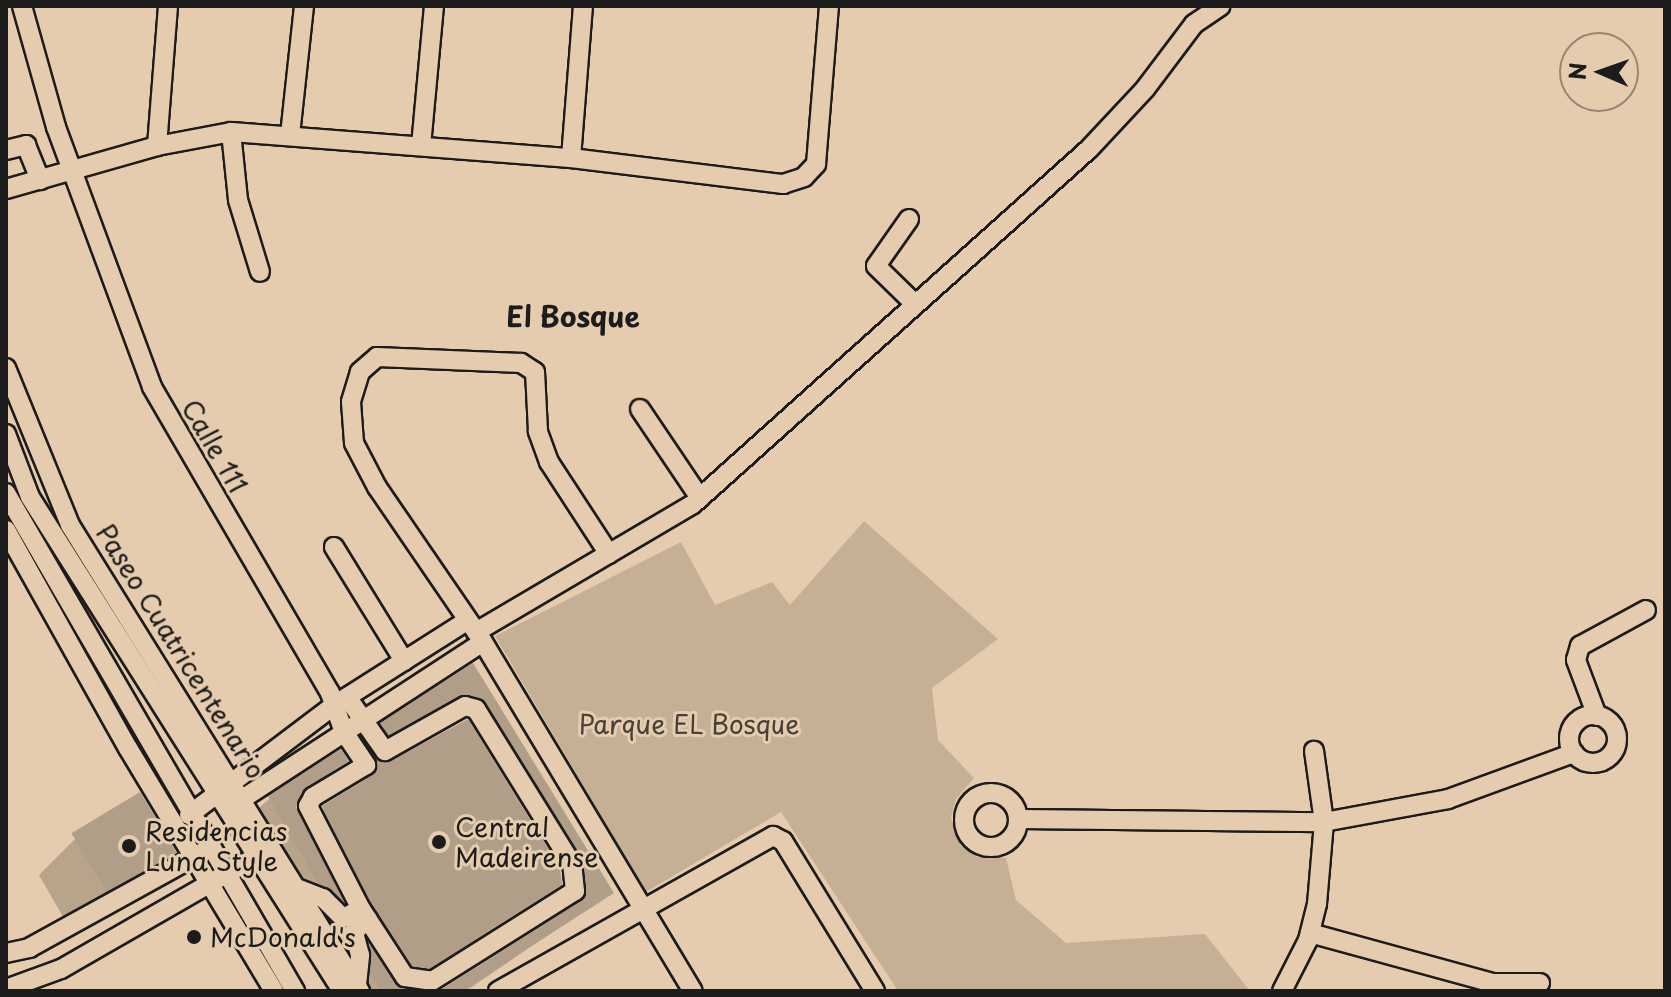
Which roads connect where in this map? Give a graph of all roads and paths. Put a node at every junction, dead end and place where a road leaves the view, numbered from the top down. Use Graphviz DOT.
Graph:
graph roads {
  1 [pos="22,6"];
  2 [pos="168,6"];
  3 [pos="304,6"];
  4 [pos="434,6"];
  5 [pos="583,6"];
  6 [pos="829,6"];
  7 [pos="1221,6"];
  8 [pos="1195,15"];
  9 [pos="231,132"];
  10 [pos="290,135"];
  11 [pos="157,146"];
  12 [pos="421,146"];
  13 [pos="6,150"];
  14 [pos="571,158"];
  15 [pos="74,170"];
  16 [pos="40,180"];
  17 [pos="6,189"];
  18 [pos="909,219"];
  19 [pos="260,272"];
  20 [pos="914,303"];
  21 [pos="6,368"];
  22 [pos="640,409"];
  23 [pos="6,434"];
  24 [pos="6,493"];
  25 [pos="700,498"];
  26 [pos="6,530"];
  27 [pos="334,547"];
  28 [pos="609,554"];
  29 [pos="1646,610"];
  30 [pos="91,632"];
  31 [pos="475,632"];
  32 [pos="77,658"];
  33 [pos="404,661"];
  34 [pos="342,700"];
  35 [pos="1597,716"];
  36 [pos="364,719"];
  37 [pos="344,732"];
  38 [pos="385,751"];
  39 [pos="1314,751"];
  40 [pos="1574,753"];
  41 [pos="366,765"];
  42 [pos="225,786"];
  43 [pos="235,803"];
  44 [pos="189,815"];
  45 [pos="1019,819"];
  46 [pos="1324,822"];
  47 [pos="201,853"];
  48 [pos="254,858"];
  49 [pos="218,880"];
  50 [pos="299,889"];
  51 [pos="643,907"];
  52 [pos="364,914"];
  53 [pos="1310,933"];
  54 [pos="6,953"];
  55 [pos="1540,983"];
  56 [pos="6,989"];
  57 [pos="353,989"];
  58 [pos="507,989"];
  59 [pos="274,991"];
  60 [pos="295,991"];
  61 [pos="693,991"];
  62 [pos="875,991"];
  63 [pos="1282,991"];
  1 -- 15 [label="street, Calle 111"];
  2 -- 11 [label="street"];
  3 -- 10 [label="street"];
  4 -- 12 [label="street"];
  5 -- 14 [label="street"];
  6 -- 14 [label="street"];
  7 -- 8 [label="street"];
  8 -- 20 [label="street"];
  9 -- 10 [label="street"];
  9 -- 11 [label="street"];
  9 -- 19 [label="street"];
  10 -- 12 [label="street"];
  11 -- 15 [label="street"];
  12 -- 14 [label="street"];
  13 -- 16 [label="street"];
  15 -- 16 [label="street"];
  15 -- 34 [label="street, Calle 111"];
  16 -- 17 [label="street"];
  18 -- 20 [label="street"];
  20 -- 25 [label="street"];
  21 -- 42 [label="street, Paseo Cuatricentenario"];
  22 -- 25 [label="street"];
  23 -- 42 [label="street, Paseo Cuatricentenario"];
  24 -- 30 [label="street"];
  25 -- 28 [label="street"];
  26 -- 32 [label="street"];
  27 -- 33 [label="street"];
  28 -- 31 [label="street"];
  28 -- 31 [label="street"];
  29 -- 35 [label="street"];
  30 -- 32 [label="street"];
  30 -- 44 [label="street"];
  31 -- 33 [label="street"];
  31 -- 36 [label="street"];
  31 -- 51 [label="street"];
  32 -- 47 [label="street"];
  33 -- 34 [label="street"];
  34 -- 36 [label="street"];
  34 -- 37 [label="street, Calle 111"];
  34 -- 42 [label="street"];
  35 -- 40 [label="street"];
  35 -- 40 [label="street"];
  36 -- 37 [label="street"];
  36 -- 38 [label="street"];
  37 -- 41 [label="street, Calle 111"];
  37 -- 43 [label="street"];
  38 -- 41 [label="street"];
  38 -- 52 [label="street"];
  39 -- 46 [label="street"];
  40 -- 46 [label="street"];
  41 -- 52 [label="street"];
  42 -- 43 [label="street, Paseo Cuatricentenario"];
  42 -- 44 [label="street"];
  43 -- 48 [label="street, Paseo Cuatricentenario"];
  43 -- 50 [label="street, Paseo Cuatricentenario"];
  44 -- 47 [label="street"];
  45 -- 46 [label="street"];
  46 -- 53 [label="street"];
  47 -- 49 [label="street"];
  47 -- 54 [label="street"];
  48 -- 49 [label="street"];
  48 -- 57 [label="street, Paseo Cuatricentenario"];
  49 -- 56 [label="street"];
  49 -- 59 [label="street"];
  49 -- 60 [label="street"];
  50 -- 52 [label="street"];
  50 -- 57 [label="street, Paseo Cuatricentenario"];
  51 -- 58 [label="street"];
  51 -- 61 [label="street"];
  51 -- 62 [label="street"];
  52 -- 57 [label="street"];
  53 -- 55 [label="street"];
  53 -- 63 [label="street"];
}
